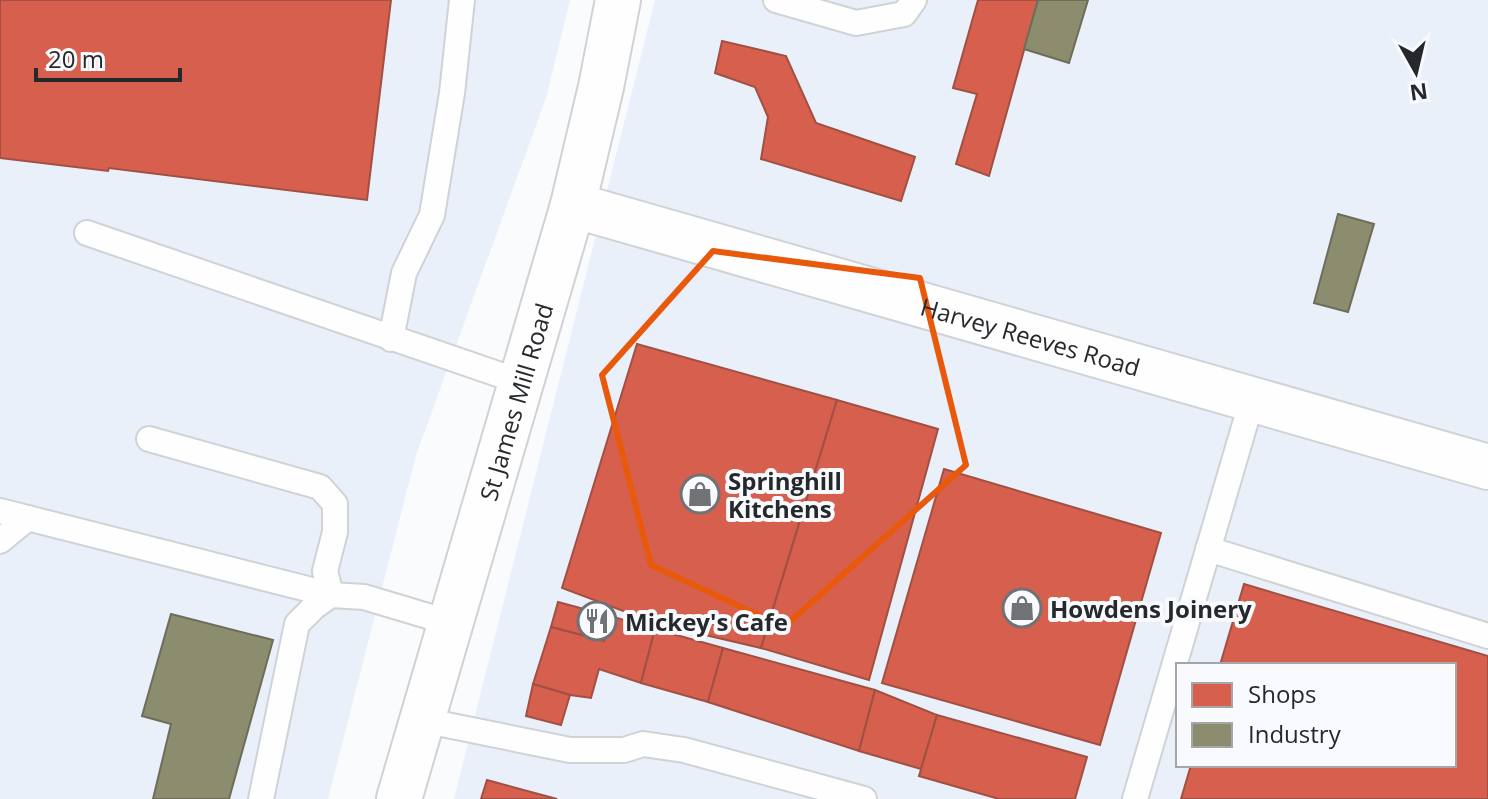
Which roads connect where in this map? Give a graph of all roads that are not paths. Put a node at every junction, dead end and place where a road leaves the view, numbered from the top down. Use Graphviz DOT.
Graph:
graph roads {
  1 [pos="462,0"];
  2 [pos="618,0"];
  3 [pos="776,0"];
  4 [pos="914,0"];
  5 [pos="573,205"];
  6 [pos="87,233"];
  7 [pos="391,339"];
  8 [pos="521,382"];
  9 [pos="1252,400"];
  10 [pos="149,439"];
  11 [pos="1485,458"];
  12 [pos="0,511"];
  13 [pos="28,518"];
  14 [pos="0,541"];
  15 [pos="1208,549"];
  16 [pos="331,595"];
  17 [pos="451,623"];
  18 [pos="1488,636"];
  19 [pos="422,720"];
  20 [pos="261,799"];
  21 [pos="399,799"];
  22 [pos="864,799"];
  23 [pos="1135,799"];
  1 -- 7 [label="lane"];
  2 -- 5 [label="street, St James Mill Road"];
  3 -- 4 [label="lane"];
  5 -- 8 [label="street, St James Mill Road"];
  5 -- 9 [label="street, Harvey Reeves Road"];
  6 -- 7 [label="lane"];
  7 -- 8 [label="lane"];
  8 -- 17 [label="street, St James Mill Road"];
  9 -- 11 [label="street, Harvey Reeves Road"];
  9 -- 15 [label="lane"];
  10 -- 16 [label="lane"];
  12 -- 13 [label="lane"];
  13 -- 14 [label="lane"];
  13 -- 16 [label="lane"];
  15 -- 18 [label="lane"];
  15 -- 23 [label="lane"];
  16 -- 17 [label="lane"];
  16 -- 20 [label="lane"];
  17 -- 19 [label="street, St James Mill Road"];
  19 -- 21 [label="street, St James Mill Road"];
  19 -- 22 [label="lane"];
}
